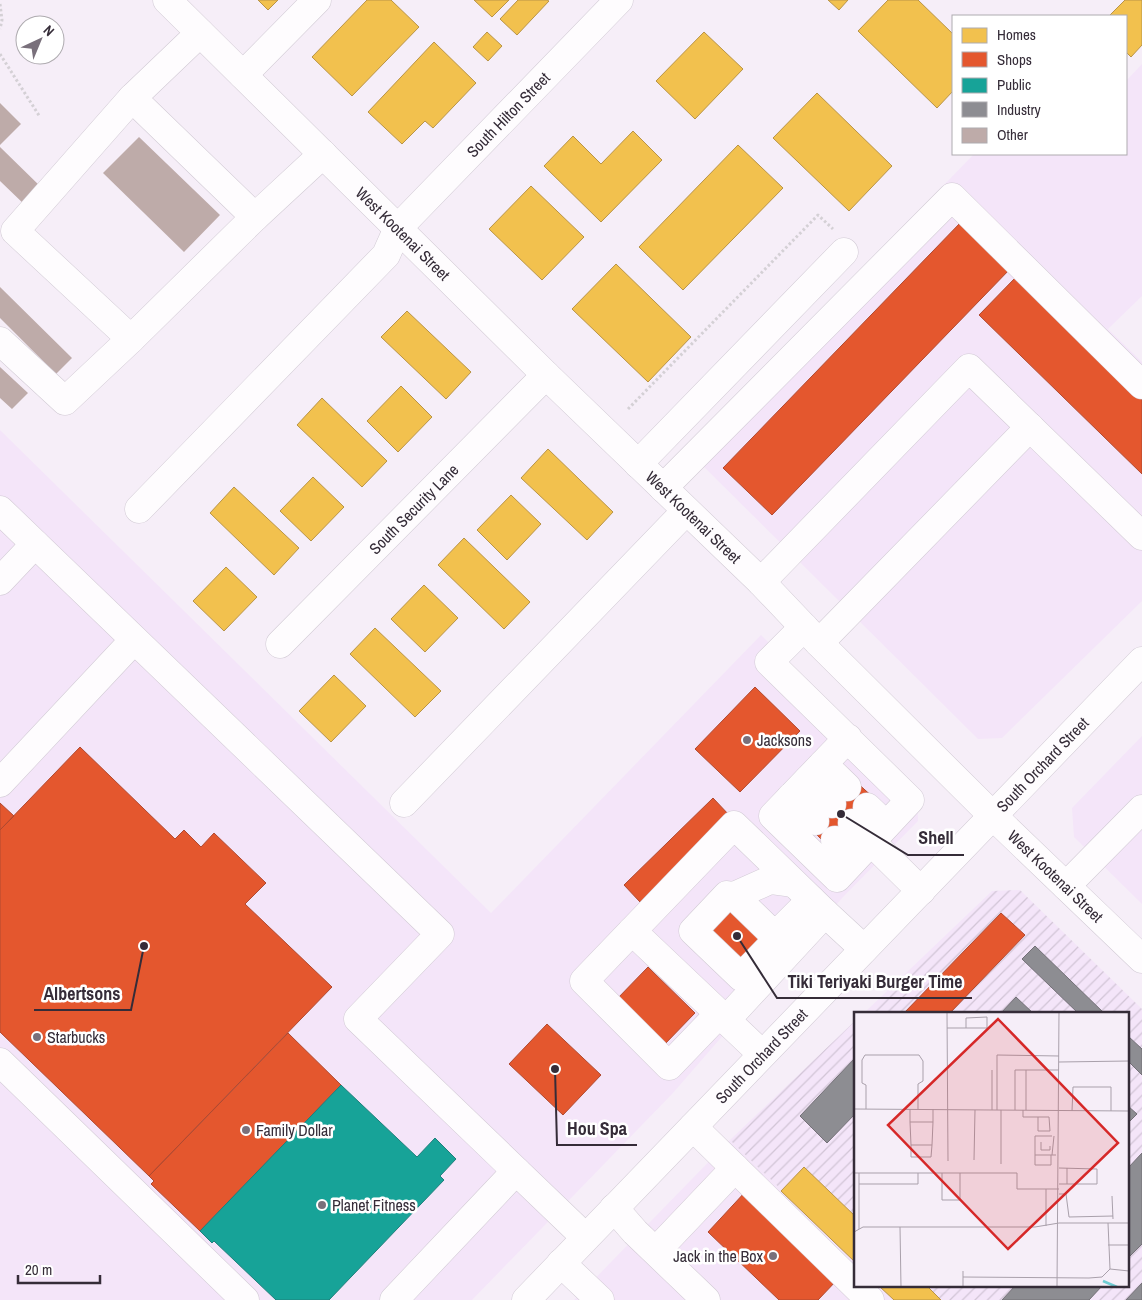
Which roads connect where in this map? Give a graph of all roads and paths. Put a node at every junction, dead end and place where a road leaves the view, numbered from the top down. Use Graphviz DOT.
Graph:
graph roads {
  1 [pos="167,0"];
  2 [pos="317,0"];
  3 [pos="620,0"];
  4 [pos="0,4"];
  5 [pos="0,29"];
  6 [pos="200,32"];
  7 [pos="0,54"];
  8 [pos="243,75"];
  9 [pos="132,98"];
  10 [pos="40,117"];
  11 [pos="322,154"];
  12 [pos="255,218"];
  13 [pos="398,228"];
  14 [pos="8,240"];
  15 [pos="842,244"];
  16 [pos="132,339"];
  17 [pos="0,341"];
  18 [pos="546,374"];
  19 [pos="1142,385"];
  20 [pos="628,409"];
  21 [pos="1030,428"];
  22 [pos="638,464"];
  23 [pos="663,488"];
  24 [pos="139,509"];
  25 [pos="0,510"];
  26 [pos="686,511"];
  27 [pos="1142,536"];
  28 [pos="35,544"];
  29 [pos="0,581"];
  30 [pos="761,582"];
  31 [pos="812,635"];
  32 [pos="134,640"];
  33 [pos="280,644"];
  34 [pos="1142,661"];
  35 [pos="848,738"];
  36 [pos="807,781"];
  37 [pos="0,782"];
  38 [pos="404,803"];
  39 [pos="1142,809"];
  40 [pos="993,816"];
  41 [pos="861,833"];
  42 [pos="1066,886"];
  43 [pos="920,891"];
  44 [pos="734,896"];
  45 [pos="809,899"];
  46 [pos="632,931"];
  47 [pos="774,936"];
  48 [pos="864,949"];
  49 [pos="1142,959"];
  50 [pos="722,1017"];
  51 [pos="762,1054"];
  52 [pos="0,1062"];
  53 [pos="693,1127"];
  54 [pos="736,1168"];
  55 [pos="516,1171"];
  56 [pos="614,1208"];
  57 [pos="585,1237"];
  58 [pos="656,1251"];
  59 [pos="561,1263"];
  60 [pos="854,1288"];
  61 [pos="854,1288"];
  62 [pos="863,1297"];
  63 [pos="245,1300"];
  64 [pos="394,1300"];
  65 [pos="526,1300"];
  66 [pos="600,1300"];
  67 [pos="706,1300"];
  1 -- 6 [label="street, West Kootenai Street"];
  2 -- 8 [label="street"];
  3 -- 13 [label="street, South Hilton Street"];
  4 -- 5 [label="path"];
  6 -- 8 [label="street, West Kootenai Street"];
  6 -- 9 [label="street"];
  7 -- 10 [label="path"];
  8 -- 11 [label="street, West Kootenai Street"];
  9 -- 12 [label="street"];
  9 -- 14 [label="street"];
  11 -- 12 [label="street"];
  11 -- 13 [label="street, West Kootenai Street"];
  12 -- 16 [label="street"];
  13 -- 18 [label="street, West Kootenai Street"];
  13 -- 24 [label="street"];
  14 -- 16 [label="street"];
  15 -- 20 [label="path"];
  15 -- 22 [label="street"];
  16 -- 17 [label="street"];
  18 -- 22 [label="street, West Kootenai Street"];
  18 -- 33 [label="street, South Security Lane"];
  19 -- 23 [label="street"];
  21 -- 27 [label="street"];
  21 -- 30 [label="street"];
  21 -- 31 [label="street"];
  22 -- 23 [label="street, West Kootenai Street"];
  23 -- 26 [label="street, West Kootenai Street"];
  25 -- 28 [label="street"];
  26 -- 30 [label="street, West Kootenai Street"];
  26 -- 38 [label="street"];
  28 -- 29 [label="street"];
  28 -- 32 [label="street"];
  30 -- 31 [label="street, West Kootenai Street"];
  31 -- 35 [label="street"];
  31 -- 40 [label="street, West Kootenai Street"];
  32 -- 37 [label="street"];
  32 -- 55 [label="street"];
  34 -- 40 [label="street, South Orchard Street"];
  35 -- 36 [label="street"];
  35 -- 41 [label="street"];
  36 -- 36 [label="street"];
  36 -- 41 [label="street"];
  39 -- 42 [label="street"];
  40 -- 42 [label="street, West Kootenai Street"];
  40 -- 43 [label="street, South Orchard Street"];
  41 -- 43 [label="street"];
  42 -- 49 [label="street, West Kootenai Street"];
  43 -- 48 [label="street, South Orchard Street"];
  44 -- 45 [label="street"];
  44 -- 47 [label="street"];
  44 -- 47 [label="street"];
  45 -- 46 [label="street"];
  45 -- 47 [label="street"];
  45 -- 48 [label="street"];
  45 -- 50 [label="street"];
  46 -- 50 [label="street"];
  46 -- 50 [label="street"];
  48 -- 51 [label="street, South Orchard Street"];
  50 -- 51 [label="street"];
  51 -- 53 [label="street, South Orchard Street"];
  52 -- 63 [label="street"];
  53 -- 54 [label="street"];
  53 -- 56 [label="street, South Orchard Street"];
  54 -- 58 [label="street"];
  54 -- 61 [label="street"];
  55 -- 57 [label="street"];
  55 -- 64 [label="street"];
  56 -- 57 [label="street, South Orchard Street"];
  56 -- 58 [label="street"];
  57 -- 59 [label="street, South Orchard Street"];
  58 -- 67 [label="street"];
  59 -- 65 [label="street, South Orchard Street"];
  59 -- 66 [label="street"];
  60 -- 62 [label="street"];
}
